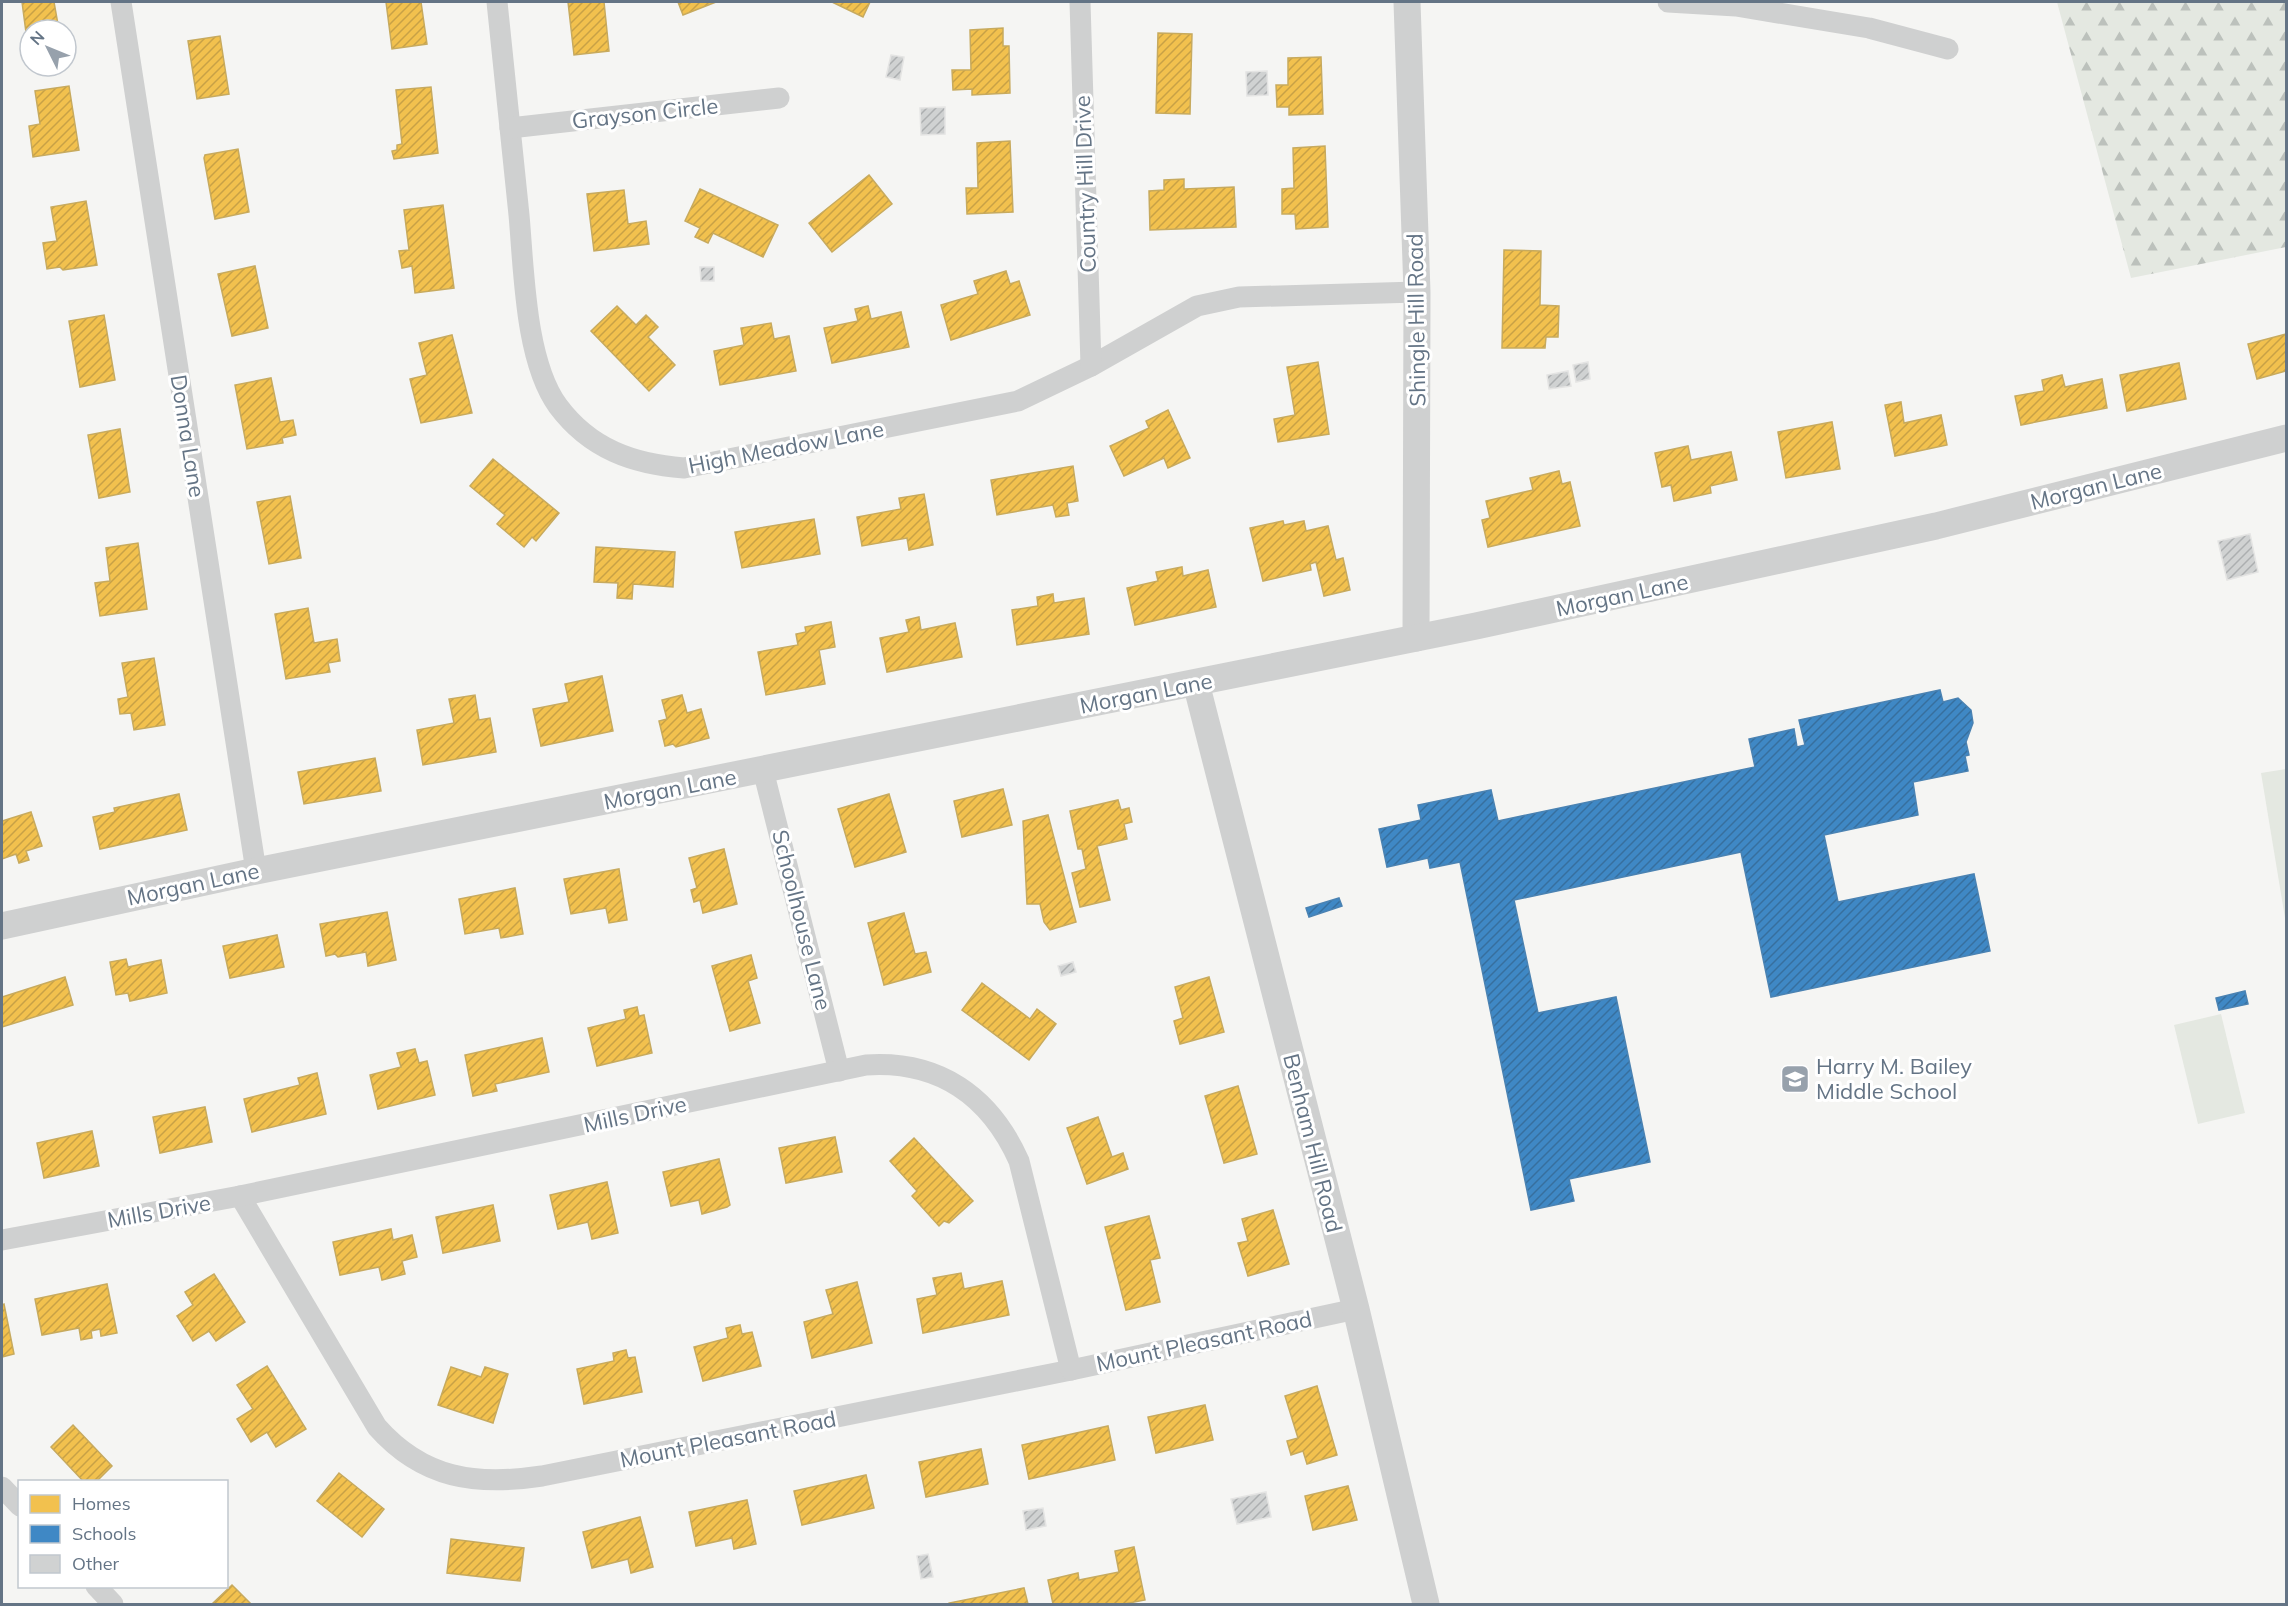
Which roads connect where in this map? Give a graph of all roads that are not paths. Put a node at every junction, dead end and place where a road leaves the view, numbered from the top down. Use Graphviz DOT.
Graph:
graph roads {
  1 [pos="121,2"];
  2 [pos="497,2"];
  3 [pos="1080,2"];
  4 [pos="1407,2"];
  5 [pos="1668,2"];
  6 [pos="1948,50"];
  7 [pos="779,99"];
  8 [pos="510,128"];
  9 [pos="1418,292"];
  10 [pos="1091,366"];
  11 [pos="2286,438"];
  12 [pos="1416,638"];
  13 [pos="1196,683"];
  14 [pos="763,770"];
  15 [pos="256,871"];
  16 [pos="2,926"];
  17 [pos="839,1071"];
  18 [pos="240,1196"];
  19 [pos="2,1239"];
  20 [pos="1356,1309"];
  21 [pos="1071,1370"];
  22 [pos="2,1487"];
  23 [pos="18,1504"];
  24 [pos="1424,1604"];
  1 -- 15 [label="street, Donna Lane"];
  2 -- 8 [label="street, High Meadow Lane"];
  3 -- 10 [label="street, Country Hill Drive"];
  4 -- 9 [label="street, Shingle Hill Road"];
  5 -- 6 [label="street"];
  7 -- 8 [label="street, Grayson Circle"];
  8 -- 10 [label="street, High Meadow Lane"];
  9 -- 10 [label="street, High Meadow Lane"];
  9 -- 12 [label="street, Shingle Hill Road"];
  11 -- 12 [label="street, Morgan Lane"];
  12 -- 13 [label="street, Morgan Lane"];
  13 -- 14 [label="street, Morgan Lane"];
  13 -- 20 [label="street, Benham Hill Road"];
  14 -- 15 [label="street, Morgan Lane"];
  14 -- 17 [label="street, Schoolhouse Lane"];
  15 -- 16 [label="street, Morgan Lane"];
  17 -- 18 [label="street, Mills Drive"];
  17 -- 21 [label="street, Mills Drive"];
  18 -- 19 [label="street, Mills Drive"];
  18 -- 21 [label="street, Mount Pleasant Road"];
  20 -- 21 [label="street, Mount Pleasant Road"];
  20 -- 24 [label="street, Benham Hill Road"];
  22 -- 23 [label="street"];
}
